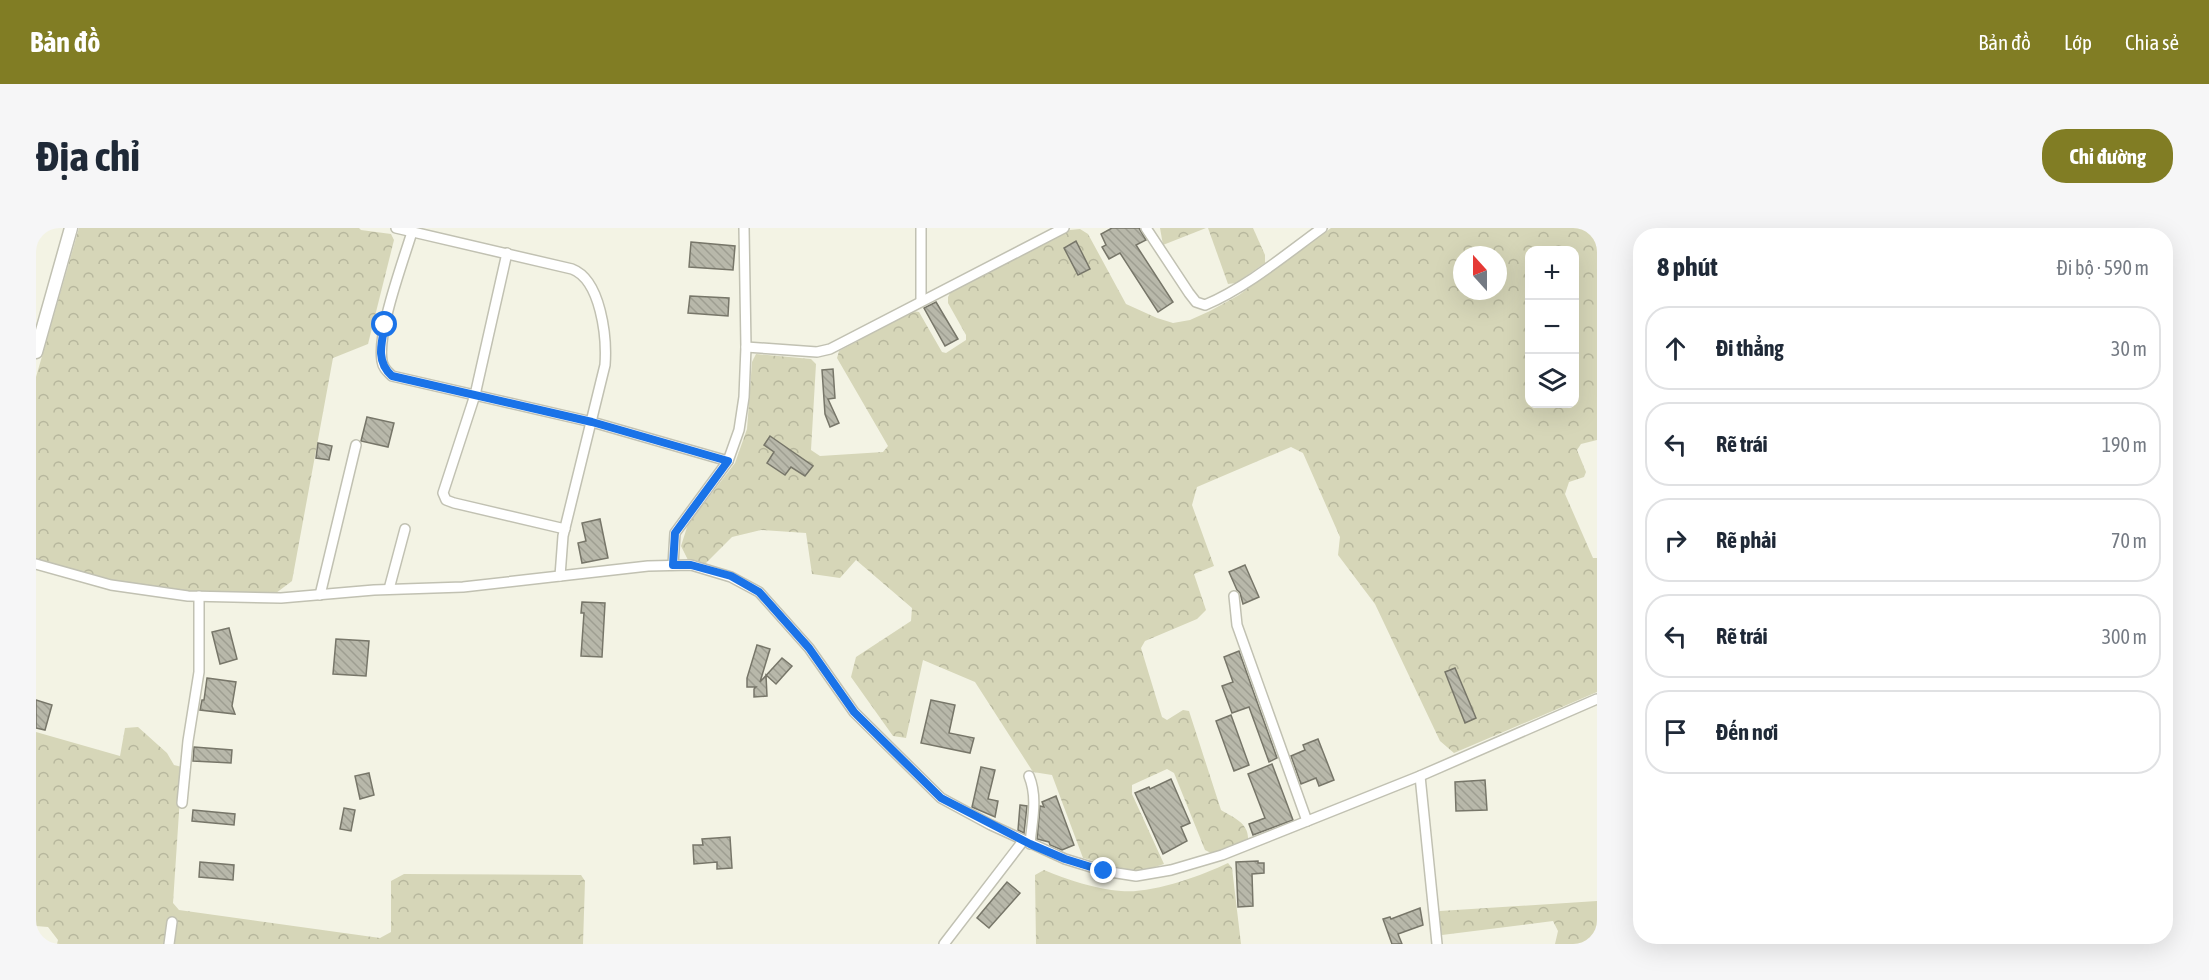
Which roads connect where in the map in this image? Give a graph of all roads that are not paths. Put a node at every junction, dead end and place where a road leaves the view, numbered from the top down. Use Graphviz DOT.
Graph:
graph roads {
  1 [pos="71,228"];
  2 [pos="396,228"];
  3 [pos="744,228"];
  4 [pos="921,228"];
  5 [pos="1064,228"];
  6 [pos="1146,228"];
  7 [pos="1322,228"];
  8 [pos="412,232"];
  9 [pos="507,253"];
  10 [pos="921,302"];
  11 [pos="746,347"];
  12 [pos="36,352"];
  13 [pos="475,395"];
  14 [pos="592,422"];
  15 [pos="356,445"];
  16 [pos="728,461"];
  17 [pos="405,529"];
  18 [pos="565,529"];
  19 [pos="36,564"];
  20 [pos="673,565"];
  21 [pos="560,576"];
  22 [pos="389,589"];
  23 [pos="320,595"];
  24 [pos="199,596"];
  25 [pos="1234,596"];
  26 [pos="1597,699"];
  27 [pos="1029,776"];
  28 [pos="1420,776"];
  29 [pos="182,803"];
  30 [pos="1307,821"];
  31 [pos="1027,842"];
  32 [pos="172,922"];
  33 [pos="169,944"];
  34 [pos="944,944"];
  35 [pos="1437,944"];
  1 -- 12 [label="street"];
  2 -- 8 [label="street"];
  3 -- 11 [label="street"];
  4 -- 10 [label="street"];
  5 -- 10 [label="street"];
  6 -- 7 [label="street"];
  8 -- 9 [label="street"];
  8 -- 13 [label="street"];
  9 -- 13 [label="street"];
  9 -- 14 [label="street"];
  10 -- 11 [label="street"];
  11 -- 16 [label="street"];
  13 -- 14 [label="street"];
  13 -- 18 [label="street"];
  14 -- 16 [label="street"];
  14 -- 18 [label="street"];
  15 -- 23 [label="street"];
  16 -- 20 [label="street"];
  17 -- 22 [label="street"];
  18 -- 21 [label="street"];
  19 -- 24 [label="street"];
  20 -- 21 [label="street"];
  20 -- 31 [label="street"];
  21 -- 22 [label="street"];
  22 -- 23 [label="street"];
  23 -- 24 [label="street"];
  24 -- 29 [label="street"];
  25 -- 30 [label="street"];
  26 -- 28 [label="street"];
  27 -- 31 [label="street"];
  28 -- 30 [label="street"];
  28 -- 35 [label="street"];
  30 -- 31 [label="street"];
  31 -- 34 [label="street"];
  32 -- 33 [label="street"];
}
